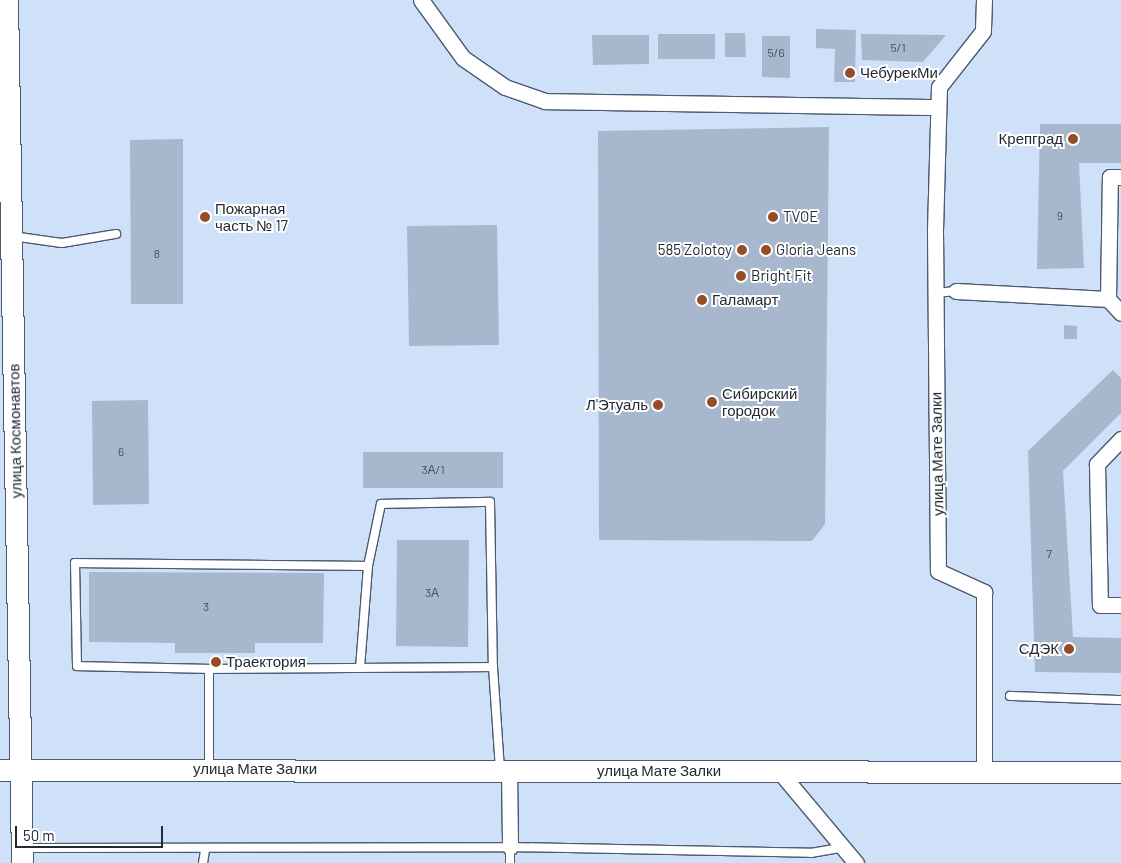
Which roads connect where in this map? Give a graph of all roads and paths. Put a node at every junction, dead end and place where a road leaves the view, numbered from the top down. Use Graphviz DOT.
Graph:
graph roads {
  1 [pos="7,0"];
  2 [pos="421,0"];
  3 [pos="984,0"];
  4 [pos="937,107"];
  5 [pos="1121,177"];
  6 [pos="116,234"];
  7 [pos="11,235"];
  8 [pos="956,291"];
  9 [pos="936,293"];
  10 [pos="1108,299"];
  11 [pos="1121,313"];
  12 [pos="1121,439"];
  13 [pos="368,566"];
  14 [pos="1121,605"];
  15 [pos="492,667"];
  16 [pos="360,668"];
  17 [pos="209,669"];
  18 [pos="1010,696"];
  19 [pos="1121,700"];
  20 [pos="209,768"];
  21 [pos="0,770"];
  22 [pos="21,770"];
  23 [pos="505,771"];
  24 [pos="780,771"];
  25 [pos="984,772"];
  26 [pos="1121,772"];
  27 [pos="510,847"];
  28 [pos="840,848"];
  29 [pos="205,850"];
  30 [pos="22,856"];
  31 [pos="203,863"];
  32 [pos="510,863"];
  33 [pos="856,863"];
  1 -- 7 [label="street, улица Космонавтов"];
  2 -- 4 [label="street"];
  3 -- 4 [label="street, улица Мате Залки"];
  4 -- 9 [label="street, улица Мате Залки"];
  5 -- 10 [label="street"];
  6 -- 7 [label="lane"];
  7 -- 22 [label="street, улица Космонавтов"];
  8 -- 9 [label="lane"];
  8 -- 10 [label="street"];
  9 -- 25 [label="street, улица Мате Залки"];
  10 -- 11 [label="street"];
  12 -- 14 [label="street"];
  13 -- 15 [label="lane"];
  13 -- 16 [label="lane"];
  13 -- 17 [label="lane"];
  15 -- 16 [label="lane"];
  15 -- 23 [label="lane"];
  16 -- 17 [label="lane"];
  17 -- 20 [label="lane"];
  18 -- 19 [label="lane"];
  20 -- 22 [label="street, улица Мате Залки"];
  20 -- 23 [label="street, улица Мате Залки"];
  21 -- 22 [label="street, улица Мате Залки"];
  22 -- 30 [label="street, улица Космонавтов"];
  23 -- 24 [label="street, улица Мате Залки"];
  23 -- 27 [label="street"];
  24 -- 25 [label="street, улица Мате Залки"];
  24 -- 28 [label="street"];
  25 -- 26 [label="street, улица Мате Залки"];
  27 -- 28 [label="lane"];
  27 -- 29 [label="lane"];
  27 -- 32 [label="lane"];
  28 -- 33 [label="street"];
  29 -- 30 [label="lane"];
  29 -- 31 [label="lane"];
}
